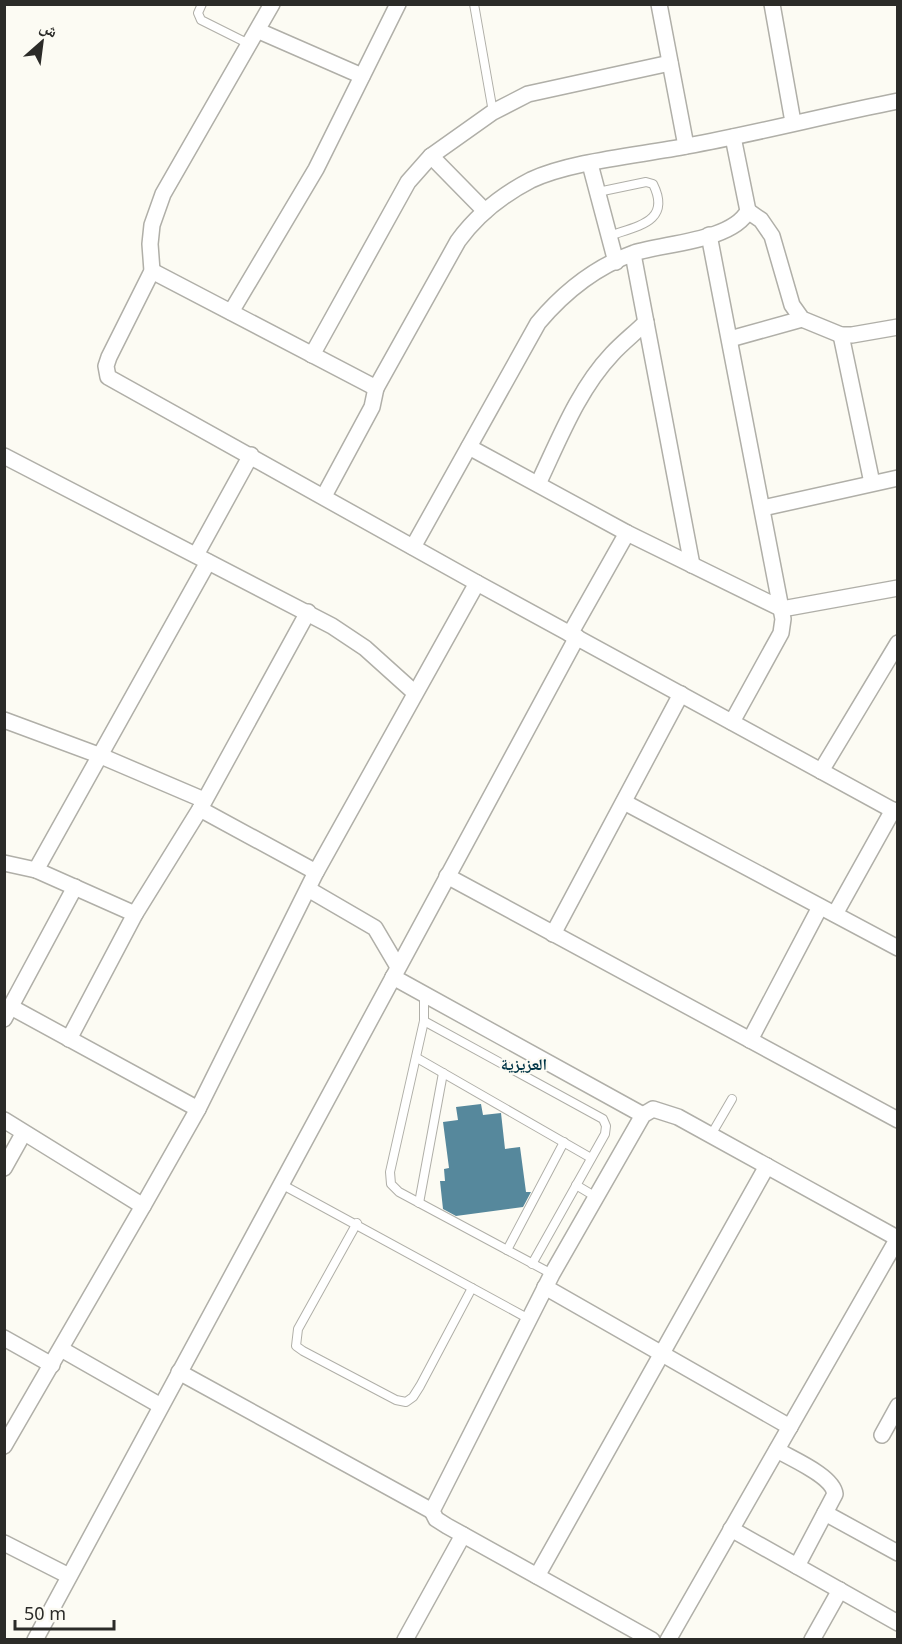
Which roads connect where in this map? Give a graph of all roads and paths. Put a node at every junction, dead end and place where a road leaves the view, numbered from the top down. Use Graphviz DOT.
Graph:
graph roads {
  1 [pos="202,4"];
  2 [pos="272,4"];
  3 [pos="398,4"];
  4 [pos="474,4"];
  5 [pos="658,4"];
  6 [pos="772,4"];
  7 [pos="259,31"];
  8 [pos="251,45"];
  9 [pos="670,63"];
  10 [pos="362,76"];
  11 [pos="897,101"];
  12 [pos="494,112"];
  13 [pos="793,122"];
  14 [pos="734,137"];
  15 [pos="686,146"];
  16 [pos="431,156"];
  17 [pos="590,164"];
  18 [pos="598,192"];
  19 [pos="485,211"];
  20 [pos="748,211"];
  21 [pos="709,235"];
  22 [pos="609,236"];
  23 [pos="633,254"];
  24 [pos="616,262"];
  25 [pos="152,271"];
  26 [pos="231,312"];
  27 [pos="802,319"];
  28 [pos="646,322"];
  29 [pos="897,327"];
  30 [pos="841,334"];
  31 [pos="730,339"];
  32 [pos="312,355"];
  33 [pos="376,388"];
  34 [pos="469,447"];
  35 [pos="251,455"];
  36 [pos="4,456"];
  37 [pos="897,478"];
  38 [pos="873,483"];
  39 [pos="538,484"];
  40 [pos="324,496"];
  41 [pos="763,508"];
  42 [pos="627,533"];
  43 [pos="413,547"];
  44 [pos="202,559"];
  45 [pos="692,564"];
  46 [pos="477,583"];
  47 [pos="897,588"];
  48 [pos="782,609"];
  49 [pos="308,612"];
  50 [pos="573,636"];
  51 [pos="897,644"];
  52 [pos="891,671"];
  53 [pos="415,693"];
  54 [pos="681,694"];
  55 [pos="4,720"];
  56 [pos="732,722"];
  57 [pos="100,756"];
  58 [pos="821,771"];
  59 [pos="624,802"];
  60 [pos="202,804"];
  61 [pos="895,811"];
  62 [pos="4,863"];
  63 [pos="36,870"];
  64 [pos="316,872"];
  65 [pos="447,876"];
  66 [pos="75,887"];
  67 [pos="308,889"];
  68 [pos="820,907"];
  69 [pos="135,914"];
  70 [pos="835,915"];
  71 [pos="554,934"];
  72 [pos="897,948"];
  73 [pos="396,972"];
  74 [pos="424,994"];
  75 [pos="8,1013"];
  76 [pos="424,1021"];
  77 [pos="69,1039"];
  78 [pos="750,1040"];
  79 [pos="535,1055"];
  80 [pos="417,1058"];
  81 [pos="443,1072"];
  82 [pos="525,1074"];
  83 [pos="732,1099"];
  84 [pos="198,1109"];
  85 [pos="642,1115"];
  86 [pos="4,1120"];
  87 [pos="897,1120"];
  88 [pos="24,1134"];
  89 [pos="711,1135"];
  90 [pos="564,1142"];
  91 [pos="591,1158"];
  92 [pos="767,1166"];
  93 [pos="4,1168"];
  94 [pos="281,1184"];
  95 [pos="576,1185"];
  96 [pos="596,1197"];
  97 [pos="419,1203"];
  98 [pos="143,1206"];
  99 [pos="357,1224"];
  100 [pos="897,1238"];
  101 [pos="507,1250"];
  102 [pos="532,1264"];
  103 [pos="549,1281"];
  104 [pos="472,1288"];
  105 [pos="529,1318"];
  106 [pos="4,1338"];
  107 [pos="61,1349"];
  108 [pos="661,1355"];
  109 [pos="52,1365"];
  110 [pos="179,1372"];
  111 [pos="161,1406"];
  112 [pos="897,1406"];
  113 [pos="790,1427"];
  114 [pos="882,1435"];
  115 [pos="4,1446"];
  116 [pos="777,1450"];
  117 [pos="432,1510"];
  118 [pos="825,1513"];
  119 [pos="732,1529"];
  120 [pos="463,1535"];
  121 [pos="4,1543"];
  122 [pos="897,1553"];
  123 [pos="797,1566"];
  124 [pos="69,1576"];
  125 [pos="537,1576"];
  126 [pos="840,1590"];
  127 [pos="897,1623"];
  128 [pos="35,1640"];
  129 [pos="405,1640"];
  130 [pos="652,1640"];
  131 [pos="668,1640"];
  132 [pos="812,1640"];
  1 -- 8 [label="lane"];
  2 -- 7 [label="street"];
  3 -- 10 [label="street"];
  4 -- 12 [label="lane"];
  5 -- 9 [label="street"];
  6 -- 13 [label="street"];
  7 -- 8 [label="street"];
  7 -- 10 [label="street"];
  8 -- 25 [label="street"];
  9 -- 12 [label="street"];
  9 -- 15 [label="street"];
  10 -- 26 [label="street"];
  11 -- 13 [label="street"];
  12 -- 16 [label="street"];
  13 -- 14 [label="street"];
  14 -- 15 [label="street"];
  14 -- 20 [label="street"];
  15 -- 17 [label="street"];
  16 -- 19 [label="street"];
  16 -- 32 [label="street"];
  17 -- 18 [label="street"];
  17 -- 19 [label="street"];
  18 -- 22 [label="street"];
  18 -- 22 [label="lane"];
  19 -- 33 [label="street"];
  20 -- 21 [label="street"];
  20 -- 27 [label="street"];
  21 -- 23 [label="street"];
  21 -- 31 [label="street"];
  22 -- 24 [label="street"];
  23 -- 24 [label="street"];
  23 -- 28 [label="street"];
  24 -- 34 [label="street"];
  25 -- 26 [label="street"];
  25 -- 35 [label="street"];
  26 -- 32 [label="street"];
  27 -- 30 [label="street"];
  27 -- 31 [label="street"];
  28 -- 39 [label="street"];
  28 -- 45 [label="street"];
  29 -- 30 [label="street"];
  30 -- 38 [label="street"];
  31 -- 41 [label="street"];
  32 -- 33 [label="street"];
  33 -- 40 [label="street"];
  34 -- 39 [label="street"];
  34 -- 43 [label="street"];
  35 -- 40 [label="street"];
  35 -- 44 [label="street"];
  36 -- 44 [label="street"];
  37 -- 38 [label="street"];
  38 -- 41 [label="street"];
  39 -- 42 [label="street"];
  40 -- 43 [label="street"];
  41 -- 48 [label="street"];
  42 -- 45 [label="street"];
  42 -- 50 [label="street"];
  43 -- 46 [label="street"];
  44 -- 49 [label="street"];
  44 -- 57 [label="street"];
  45 -- 48 [label="street"];
  46 -- 50 [label="street"];
  46 -- 53 [label="street"];
  47 -- 48 [label="street"];
  48 -- 56 [label="street"];
  49 -- 53 [label="street"];
  49 -- 60 [label="street"];
  50 -- 54 [label="street"];
  50 -- 65 [label="street"];
  51 -- 52 [label="street"];
  52 -- 58 [label="street"];
  53 -- 64 [label="street"];
  54 -- 56 [label="street"];
  54 -- 59 [label="street"];
  55 -- 57 [label="street"];
  56 -- 58 [label="street"];
  57 -- 60 [label="street"];
  57 -- 63 [label="street"];
  58 -- 61 [label="street"];
  59 -- 68 [label="street"];
  59 -- 71 [label="street"];
  60 -- 64 [label="street"];
  60 -- 69 [label="street"];
  61 -- 70 [label="street"];
  62 -- 63 [label="street"];
  63 -- 66 [label="street"];
  64 -- 67 [label="street"];
  65 -- 71 [label="street"];
  65 -- 73 [label="street"];
  66 -- 69 [label="street"];
  66 -- 75 [label="street"];
  67 -- 73 [label="street"];
  67 -- 84 [label="street"];
  68 -- 70 [label="street"];
  68 -- 78 [label="street"];
  69 -- 77 [label="street"];
  70 -- 72 [label="street"];
  71 -- 78 [label="street"];
  73 -- 74 [label="street"];
  73 -- 94 [label="street"];
  74 -- 76 [label="lane"];
  74 -- 79 [label="street"];
  75 -- 77 [label="street"];
  76 -- 80 [label="lane"];
  76 -- 82 [label="lane"];
  77 -- 84 [label="street"];
  78 -- 87 [label="street"];
  79 -- 82 [label="lane"];
  79 -- 85 [label="street"];
  80 -- 81 [label="lane"];
  80 -- 97 [label="lane"];
  81 -- 90 [label="lane"];
  81 -- 97 [label="lane"];
  82 -- 91 [label="lane"];
  83 -- 89 [label="lane"];
  84 -- 98 [label="street"];
  85 -- 89 [label="street"];
  85 -- 96 [label="street"];
  86 -- 88 [label="street"];
  88 -- 93 [label="street"];
  88 -- 98 [label="street"];
  89 -- 92 [label="street"];
  90 -- 91 [label="lane"];
  90 -- 101 [label="lane"];
  91 -- 95 [label="lane"];
  92 -- 100 [label="street"];
  92 -- 108 [label="street"];
  94 -- 99 [label="lane"];
  94 -- 110 [label="street"];
  95 -- 96 [label="lane"];
  95 -- 102 [label="lane"];
  96 -- 103 [label="street"];
  97 -- 101 [label="lane"];
  98 -- 107 [label="street"];
  99 -- 104 [label="lane"];
  99 -- 104 [label="lane"];
  100 -- 113 [label="street"];
  101 -- 102 [label="lane"];
  102 -- 103 [label="lane"];
  103 -- 105 [label="street"];
  103 -- 108 [label="street"];
  104 -- 105 [label="lane"];
  105 -- 117 [label="street"];
  106 -- 109 [label="street"];
  107 -- 109 [label="street"];
  107 -- 111 [label="street"];
  108 -- 113 [label="street"];
  108 -- 125 [label="street"];
  109 -- 115 [label="street"];
  110 -- 111 [label="street"];
  110 -- 117 [label="street"];
  111 -- 124 [label="street"];
  112 -- 114 [label="street"];
  113 -- 116 [label="street"];
  116 -- 118 [label="street"];
  116 -- 119 [label="street"];
  117 -- 120 [label="street"];
  118 -- 122 [label="street"];
  118 -- 123 [label="street"];
  119 -- 123 [label="street"];
  119 -- 131 [label="street"];
  120 -- 125 [label="street"];
  120 -- 129 [label="street"];
  121 -- 124 [label="street"];
  123 -- 126 [label="street"];
  124 -- 128 [label="street"];
  125 -- 130 [label="street"];
  126 -- 127 [label="street"];
  126 -- 132 [label="street"];
}
